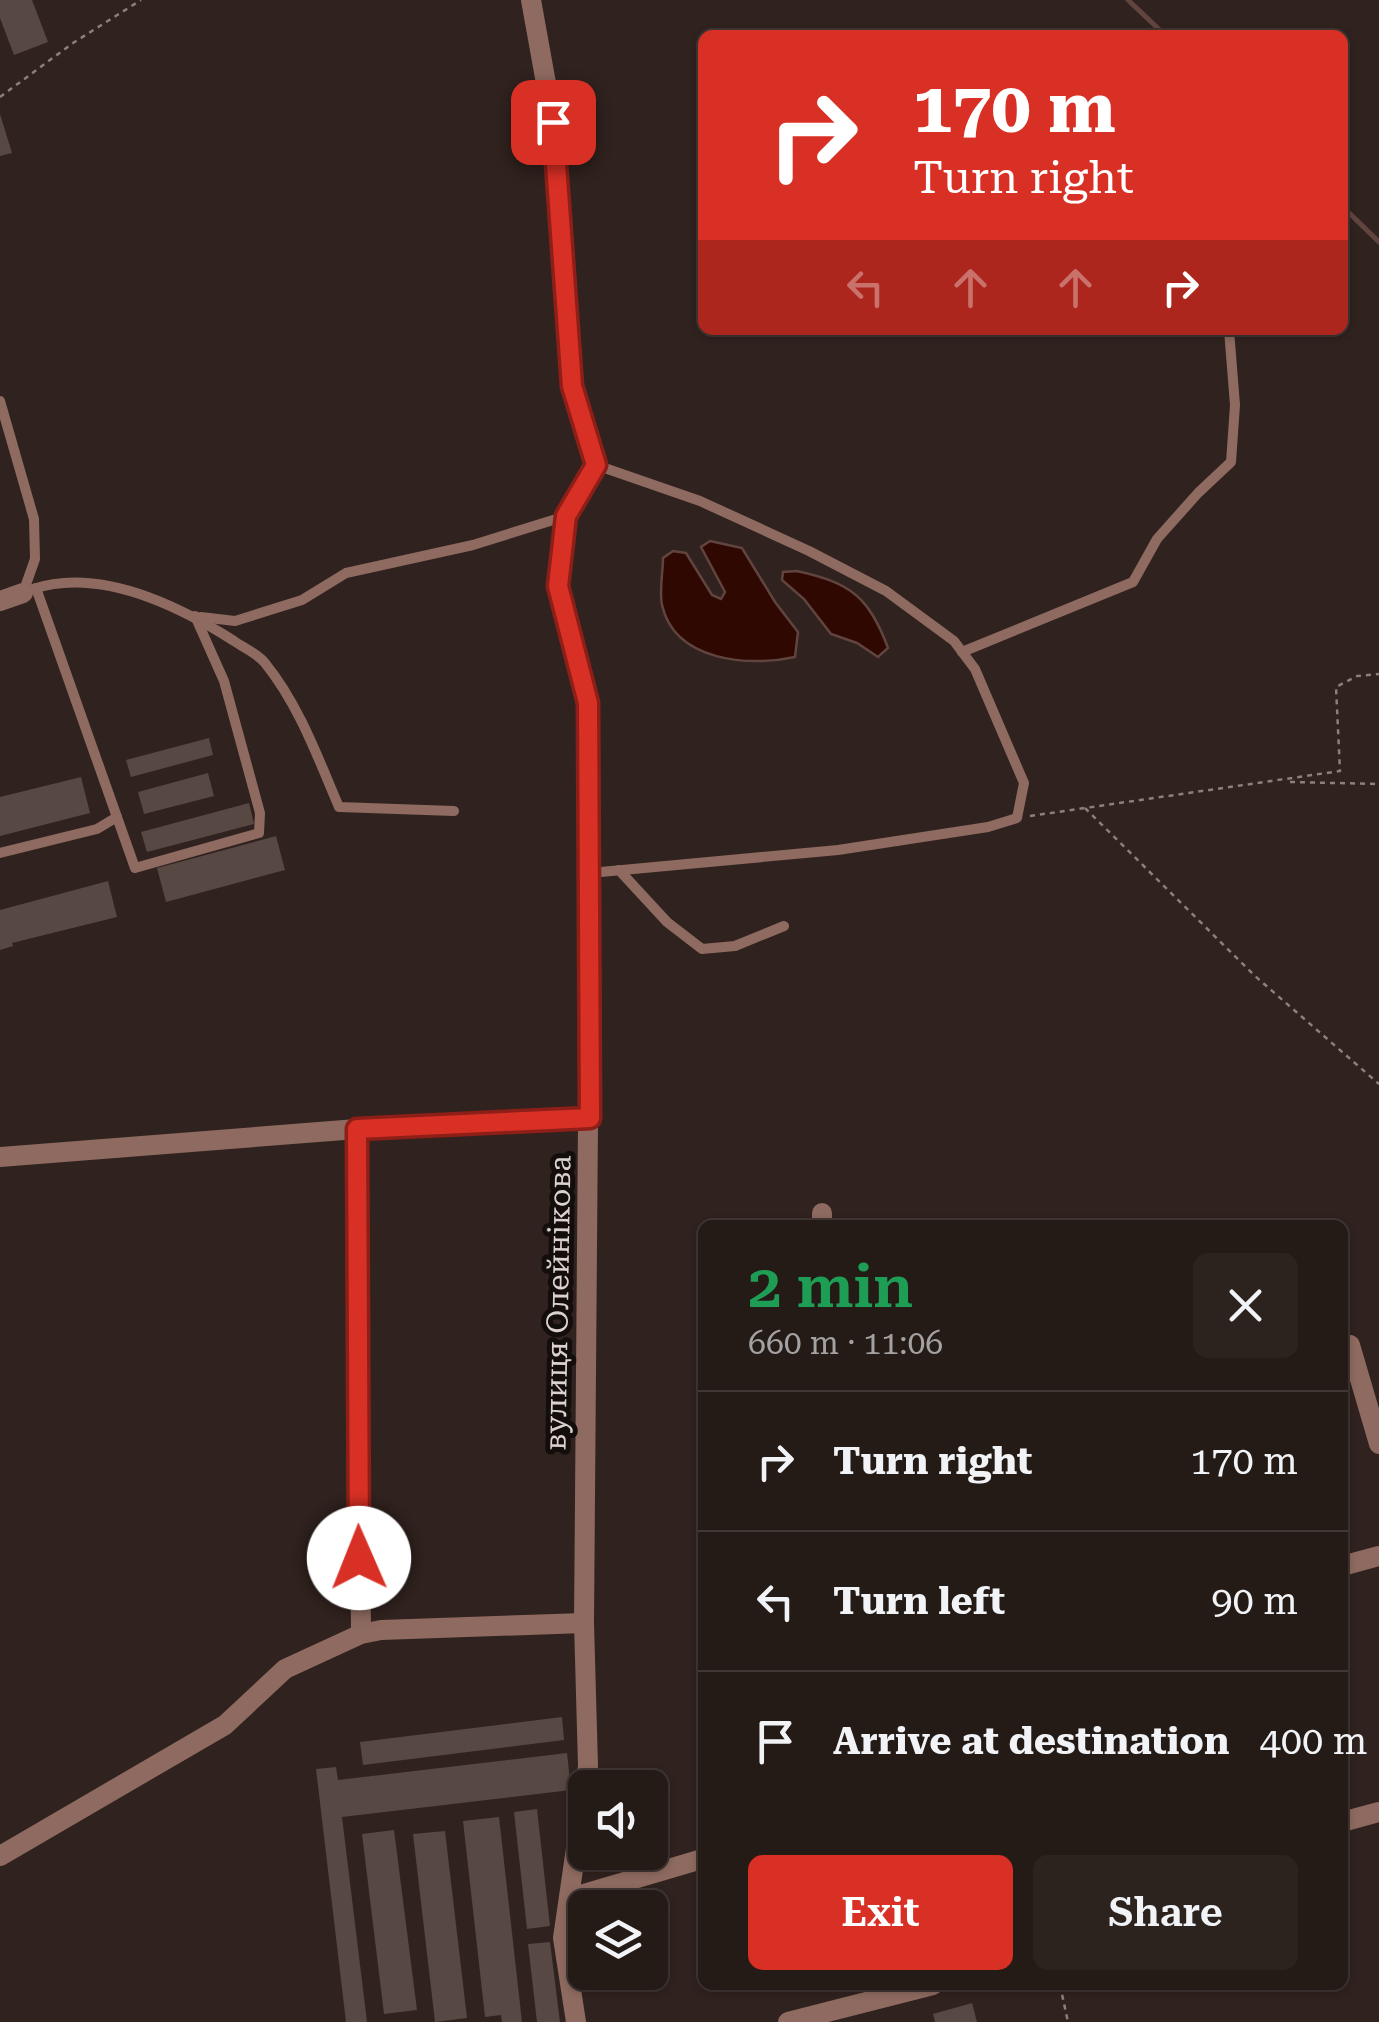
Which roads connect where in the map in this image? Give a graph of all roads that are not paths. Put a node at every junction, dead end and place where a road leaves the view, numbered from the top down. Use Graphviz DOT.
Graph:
graph roads {
  1 [pos="531,0"];
  2 [pos="1229,335"];
  3 [pos="0,400"];
  4 [pos="596,465"];
  5 [pos="566,516"];
  6 [pos="29,591"];
  7 [pos="0,601"];
  8 [pos="195,616"];
  9 [pos="962,652"];
  10 [pos="454,811"];
  11 [pos="117,817"];
  12 [pos="0,853"];
  13 [pos="619,870"];
  14 [pos="590,873"];
  15 [pos="784,926"];
  16 [pos="590,1118"];
  17 [pos="357,1129"];
  18 [pos="0,1156"];
  19 [pos="1350,1345"];
  20 [pos="1379,1444"];
  21 [pos="1379,1556"];
  22 [pos="1348,1564"];
  23 [pos="584,1623"];
  24 [pos="360,1634"];
  25 [pos="1379,1812"];
  26 [pos="1348,1820"];
  27 [pos="0,1856"];
  28 [pos="698,1859"];
  29 [pos="571,1890"];
  30 [pos="596,1890"];
  31 [pos="568,1909"];
  32 [pos="568,1970"];
  33 [pos="571,1990"];
  34 [pos="913,1990"];
  35 [pos="576,2022"];
  36 [pos="788,2022"];
  1 -- 4 [label="street"];
  2 -- 9 [label="lane"];
  3 -- 6 [label="lane"];
  4 -- 5 [label="street, вулиця Олейнікова"];
  4 -- 9 [label="lane"];
  5 -- 8 [label="lane"];
  5 -- 14 [label="street, вулиця Олейнікова"];
  6 -- 7 [label="street"];
  6 -- 8 [label="lane"];
  6 -- 11 [label="lane"];
  8 -- 10 [label="lane"];
  8 -- 11 [label="lane"];
  9 -- 13 [label="lane"];
  11 -- 12 [label="lane"];
  13 -- 14 [label="lane"];
  13 -- 15 [label="lane"];
  14 -- 16 [label="street, вулиця Олейнікова"];
  16 -- 17 [label="street"];
  16 -- 23 [label="street, вулиця Олейнікова"];
  17 -- 18 [label="street"];
  17 -- 24 [label="street"];
  19 -- 20 [label="street"];
  21 -- 22 [label="street"];
  23 -- 24 [label="street"];
  23 -- 29 [label="street, вулиця Олейнікова"];
  24 -- 27 [label="street"];
  25 -- 26 [label="street"];
  28 -- 30 [label="street"];
  31 -- 32 [label="street, вулиця Олейнікова"];
  33 -- 35 [label="street, вулиця Олейнікова"];
  34 -- 36 [label="street"];
}
